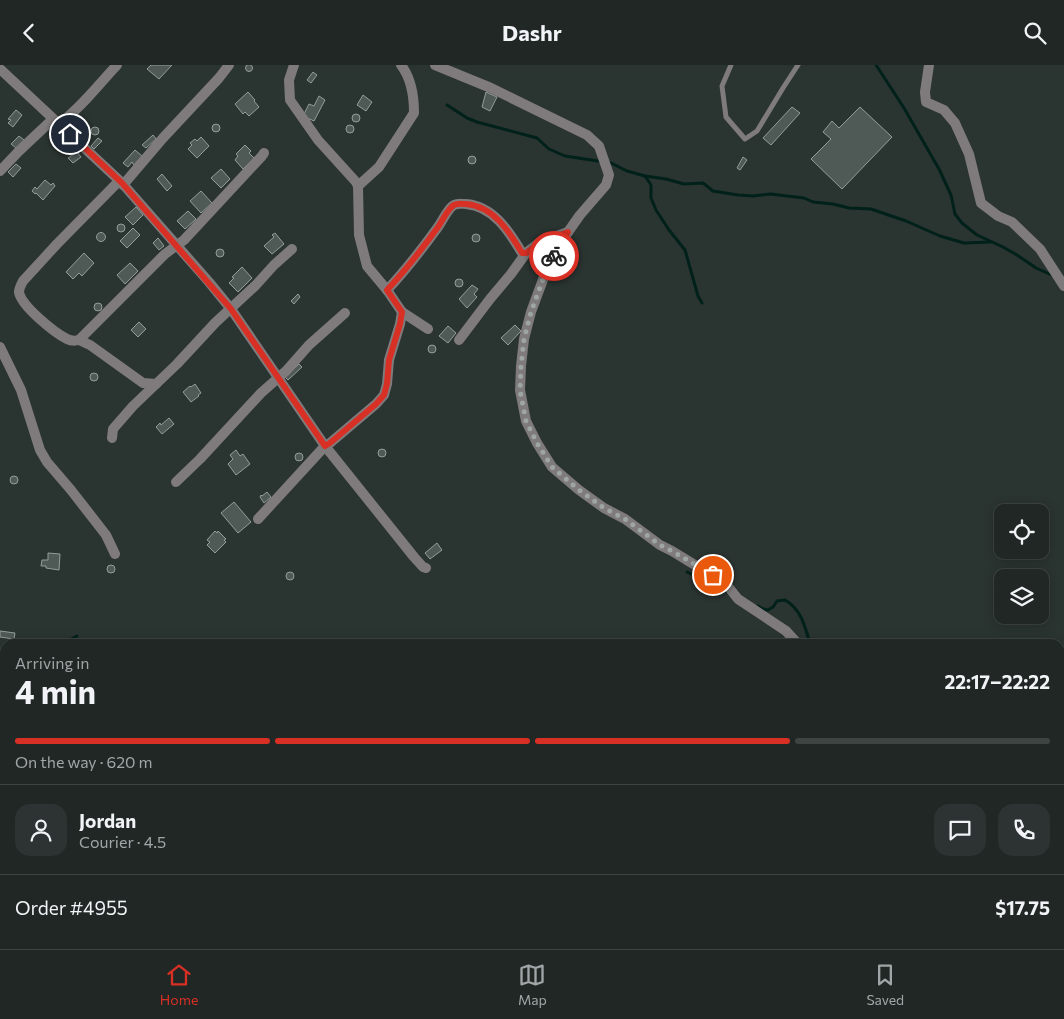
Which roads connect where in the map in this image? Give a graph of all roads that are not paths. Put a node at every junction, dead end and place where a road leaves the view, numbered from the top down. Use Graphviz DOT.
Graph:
graph roads {
  1 [pos="116,65"];
  2 [pos="229,65"];
  3 [pos="294,65"];
  4 [pos="401,65"];
  5 [pos="435,65"];
  6 [pos="731,65"];
  7 [pos="798,65"];
  8 [pos="929,65"];
  9 [pos="0,69"];
  10 [pos="56,122"];
  11 [pos="264,153"];
  12 [pos="0,171"];
  13 [pos="121,183"];
  14 [pos="358,186"];
  15 [pos="568,232"];
  16 [pos="176,245"];
  17 [pos="292,249"];
  18 [pos="526,253"];
  19 [pos="1064,286"];
  20 [pos="387,290"];
  21 [pos="231,309"];
  22 [pos="402,312"];
  23 [pos="345,313"];
  24 [pos="428,329"];
  25 [pos="79,340"];
  26 [pos="459,340"];
  27 [pos="0,347"];
  28 [pos="278,377"];
  29 [pos="156,384"];
  30 [pos="112,438"];
  31 [pos="325,446"];
  32 [pos="176,482"];
  33 [pos="258,519"];
  34 [pos="116,554"];
  35 [pos="426,568"];
  36 [pos="793,639"];
  1 -- 10 [label="street"];
  2 -- 13 [label="street"];
  3 -- 14 [label="street"];
  4 -- 14 [label="street"];
  5 -- 15 [label="street"];
  6 -- 7 [label="lane"];
  8 -- 19 [label="street"];
  9 -- 10 [label="street"];
  10 -- 12 [label="street"];
  10 -- 13 [label="street"];
  11 -- 16 [label="street"];
  13 -- 16 [label="street"];
  13 -- 25 [label="street"];
  14 -- 20 [label="street"];
  15 -- 18 [label="street"];
  15 -- 36 [label="street"];
  16 -- 21 [label="street"];
  16 -- 25 [label="street"];
  17 -- 21 [label="street"];
  18 -- 20 [label="street"];
  18 -- 26 [label="street"];
  20 -- 22 [label="street"];
  21 -- 28 [label="street"];
  21 -- 29 [label="street"];
  22 -- 24 [label="street"];
  22 -- 31 [label="street"];
  23 -- 28 [label="street"];
  25 -- 29 [label="street"];
  27 -- 34 [label="street"];
  28 -- 31 [label="street"];
  28 -- 32 [label="street"];
  29 -- 30 [label="street"];
  31 -- 33 [label="street"];
  31 -- 35 [label="street"];
}
